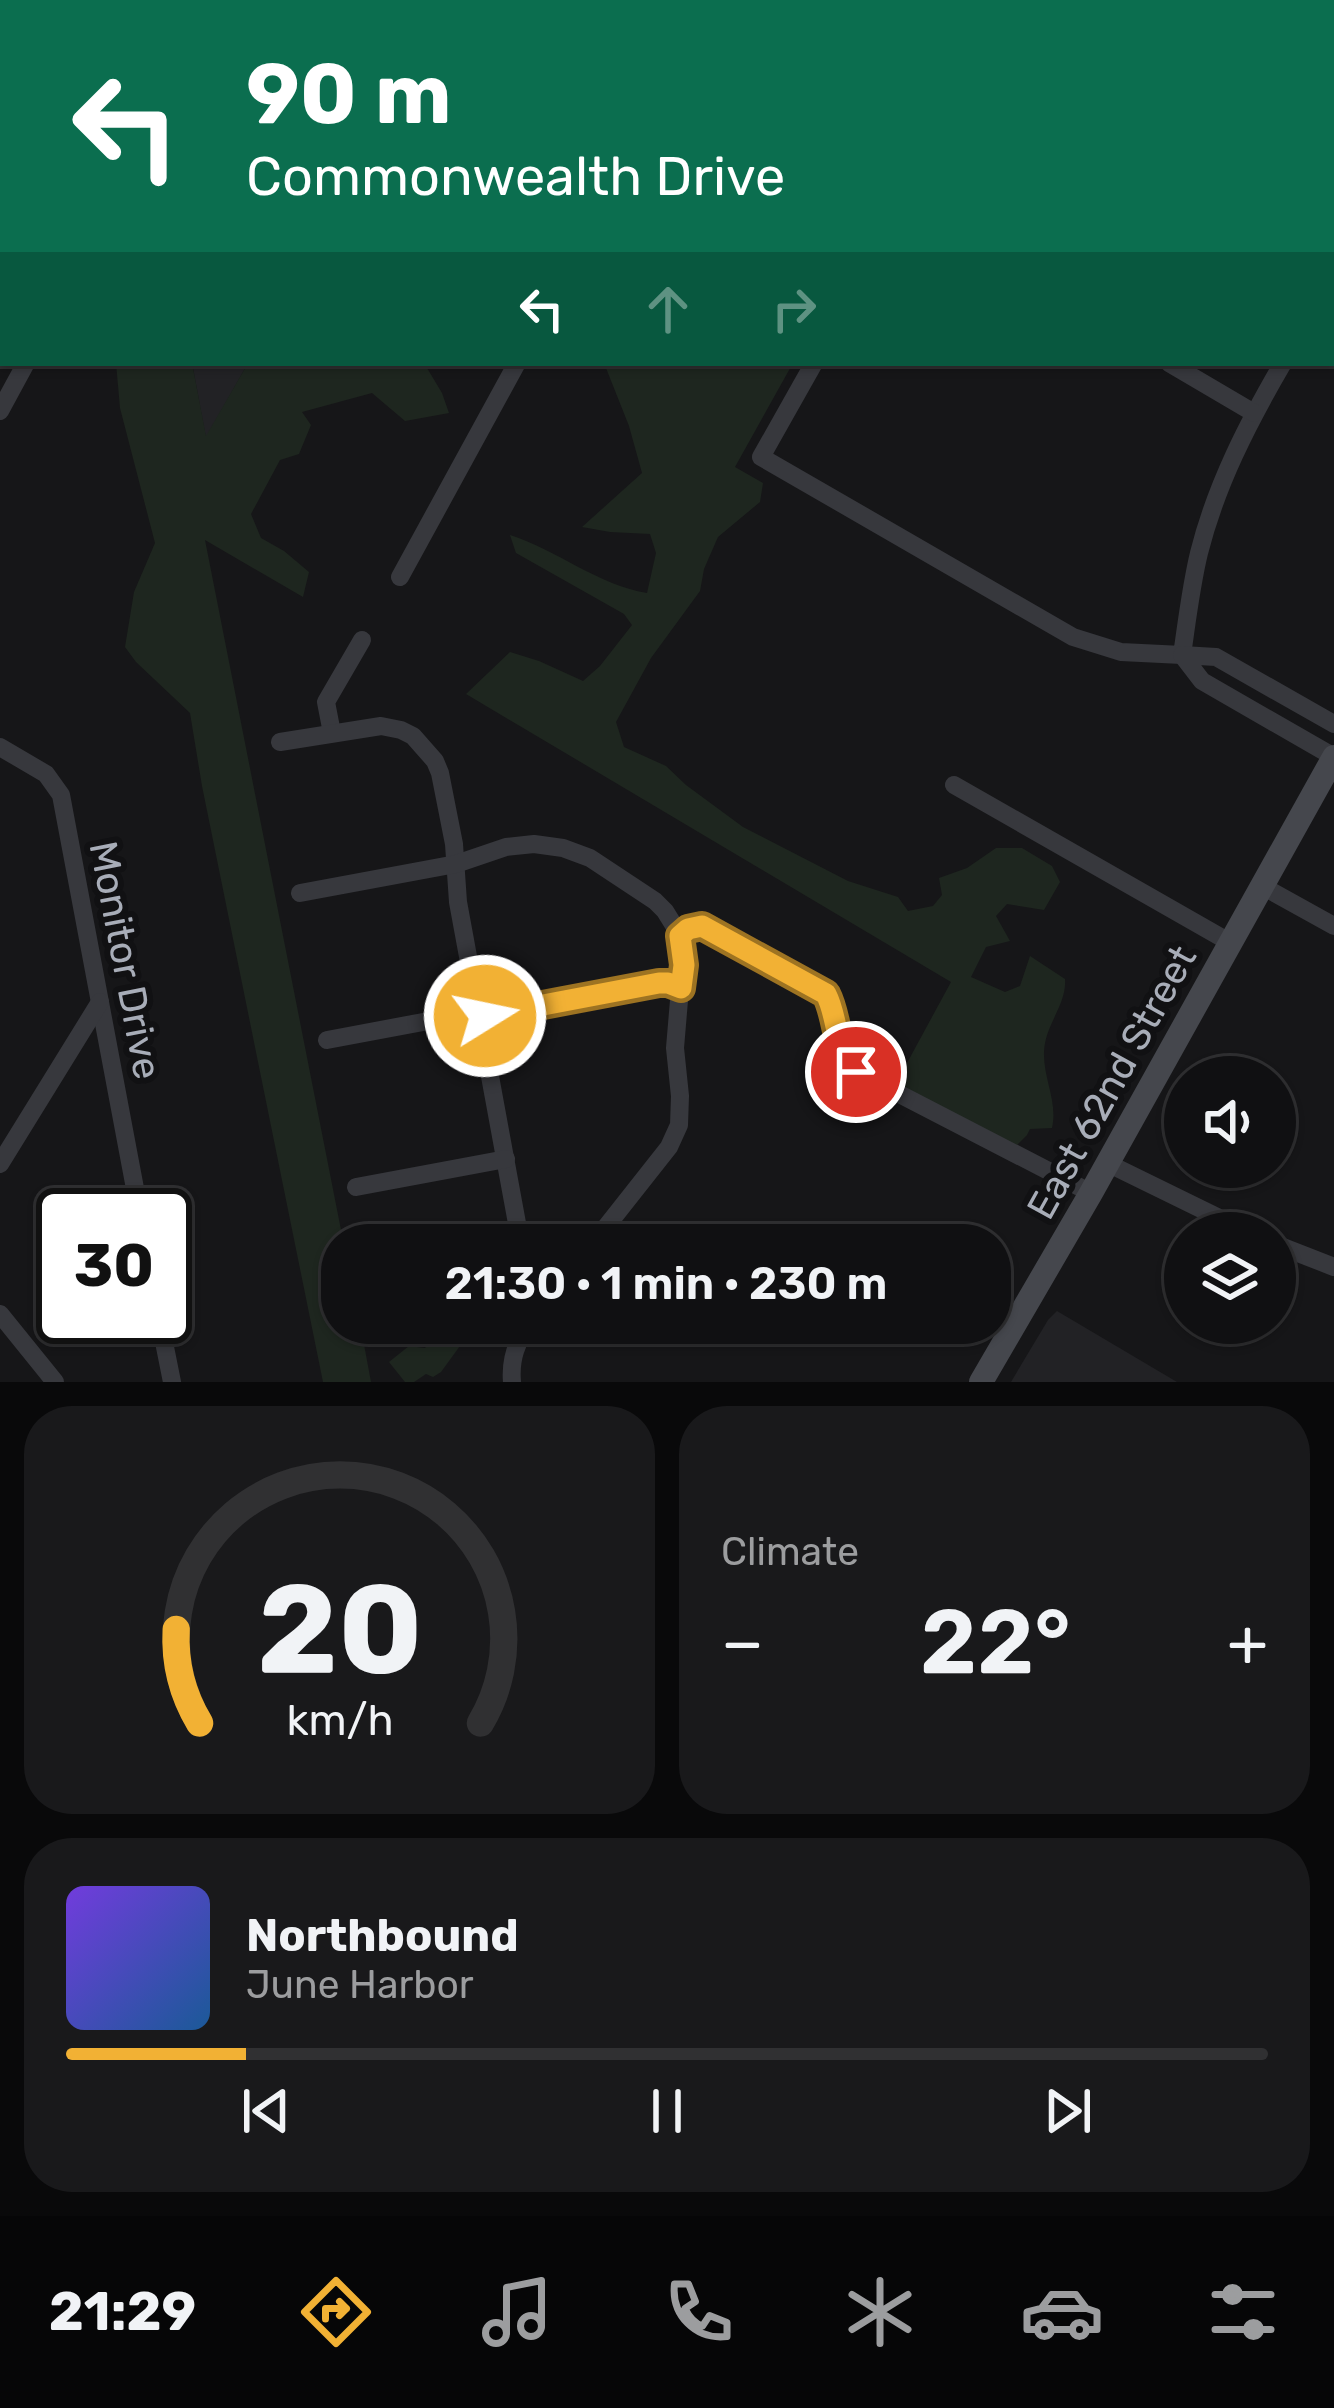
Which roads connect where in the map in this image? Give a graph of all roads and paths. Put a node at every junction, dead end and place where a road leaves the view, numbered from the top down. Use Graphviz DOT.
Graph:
graph roads {
  1 [pos="24,366"];
  2 [pos="516,366"];
  3 [pos="812,366"];
  4 [pos="1174,366"];
  5 [pos="1281,366"];
  6 [pos="0,411"];
  7 [pos="1254,413"];
  8 [pos="400,577"];
  9 [pos="362,640"];
  10 [pos="1182,655"];
  11 [pos="1334,724"];
  12 [pos="332,733"];
  13 [pos="280,742"];
  14 [pos="0,747"];
  15 [pos="1334,757"];
  16 [pos="954,784"];
  17 [pos="457,864"];
  18 [pos="1262,886"];
  19 [pos="300,893"];
  20 [pos="1334,926"];
  21 [pos="680,936"];
  22 [pos="1231,943"];
  23 [pos="681,988"];
  24 [pos="100,1002"];
  25 [pos="479,1015"];
  26 [pos="327,1040"];
  27 [pos="506,1159"];
  28 [pos="1107,1162"];
  29 [pos="0,1164"];
  30 [pos="356,1187"];
  31 [pos="135,1188"];
  32 [pos="1091,1193"];
  33 [pos="1205,1212"];
  34 [pos="517,1224"];
  35 [pos="608,1224"];
  36 [pos="1296,1252"];
  37 [pos="1334,1267"];
  38 [pos="0,1314"];
  39 [pos="164,1344"];
  40 [pos="517,1344"];
  41 [pos="55,1382"];
  42 [pos="172,1382"];
  43 [pos="512,1382"];
  44 [pos="981,1382"];
  1 -- 6 [label="street"];
  2 -- 8 [label="street"];
  3 -- 10 [label="street"];
  4 -- 7 [label="street"];
  5 -- 7 [label="street"];
  7 -- 10 [label="street"];
  9 -- 12 [label="street"];
  10 -- 11 [label="street"];
  10 -- 15 [label="street"];
  12 -- 13 [label="street"];
  12 -- 17 [label="street"];
  14 -- 24 [label="street, Monitor Drive"];
  15 -- 18 [label="street, East 62nd Street"];
  16 -- 22 [label="street, East 62nd Street"];
  17 -- 19 [label="street"];
  17 -- 21 [label="street"];
  17 -- 25 [label="street"];
  18 -- 20 [label="street"];
  18 -- 22 [label="street, East 62nd Street"];
  21 -- 23 [label="street"];
  21 -- 32 [label="street"];
  22 -- 28 [label="street, East 62nd Street"];
  23 -- 25 [label="street"];
  23 -- 35 [label="street"];
  24 -- 29 [label="street"];
  24 -- 31 [label="street, Monitor Drive"];
  25 -- 26 [label="street"];
  25 -- 27 [label="street"];
  27 -- 30 [label="street"];
  27 -- 34 [label="street"];
  28 -- 32 [label="street, East 62nd Street"];
  28 -- 33 [label="street"];
  32 -- 44 [label="street, East 62nd Street"];
  36 -- 37 [label="street"];
  38 -- 41 [label="street"];
  39 -- 42 [label="street"];
  40 -- 43 [label="street"];
}
